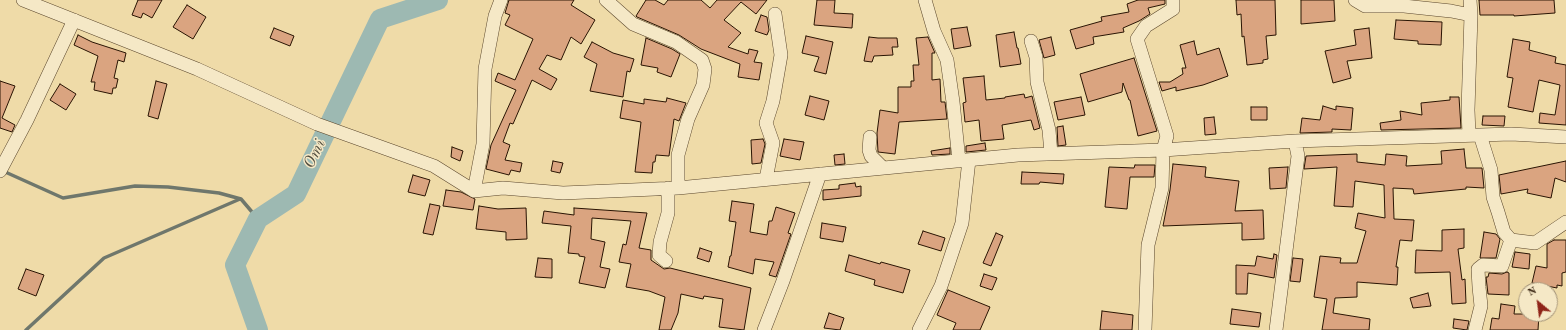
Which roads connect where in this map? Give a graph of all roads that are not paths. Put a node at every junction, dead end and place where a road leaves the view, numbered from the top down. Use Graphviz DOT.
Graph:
graph roads {
  1 [pos="23,0"];
  2 [pos="501,0"];
  3 [pos="606,0"];
  4 [pos="924,0"];
  5 [pos="1173,0"];
  6 [pos="1355,0"];
  7 [pos="1470,0"];
  8 [pos="775,14"];
  9 [pos="1471,15"];
  10 [pos="74,20"];
  11 [pos="1031,41"];
  12 [pos="1475,135"];
  13 [pos="870,137"];
  14 [pos="1566,137"];
  15 [pos="1295,141"];
  16 [pos="1163,150"];
  17 [pos="1051,154"];
  18 [pos="964,161"];
  19 [pos="883,168"];
  20 [pos="0,171"];
  21 [pos="820,174"];
  22 [pos="766,179"];
  23 [pos="673,188"];
  24 [pos="474,191"];
  25 [pos="1566,222"];
  26 [pos="1511,240"];
  27 [pos="666,261"];
  28 [pos="764,330"];
  29 [pos="919,330"];
  30 [pos="1145,330"];
  31 [pos="1276,330"];
  32 [pos="1475,330"];
  1 -- 10 [label="street"];
  2 -- 24 [label="street"];
  3 -- 23 [label="street"];
  4 -- 18 [label="street"];
  5 -- 16 [label="street"];
  6 -- 9 [label="street"];
  7 -- 9 [label="street"];
  8 -- 22 [label="street"];
  9 -- 12 [label="street"];
  10 -- 20 [label="street"];
  10 -- 24 [label="street"];
  11 -- 17 [label="street"];
  12 -- 14 [label="street"];
  12 -- 15 [label="street"];
  12 -- 26 [label="street"];
  13 -- 19 [label="street"];
  15 -- 16 [label="street"];
  15 -- 31 [label="street"];
  16 -- 17 [label="street"];
  16 -- 30 [label="street"];
  17 -- 18 [label="street"];
  18 -- 19 [label="street"];
  18 -- 29 [label="street"];
  19 -- 21 [label="street"];
  21 -- 22 [label="street"];
  21 -- 28 [label="street"];
  22 -- 23 [label="street"];
  23 -- 24 [label="street"];
  23 -- 27 [label="street"];
  25 -- 26 [label="street"];
  26 -- 32 [label="street"];
}
